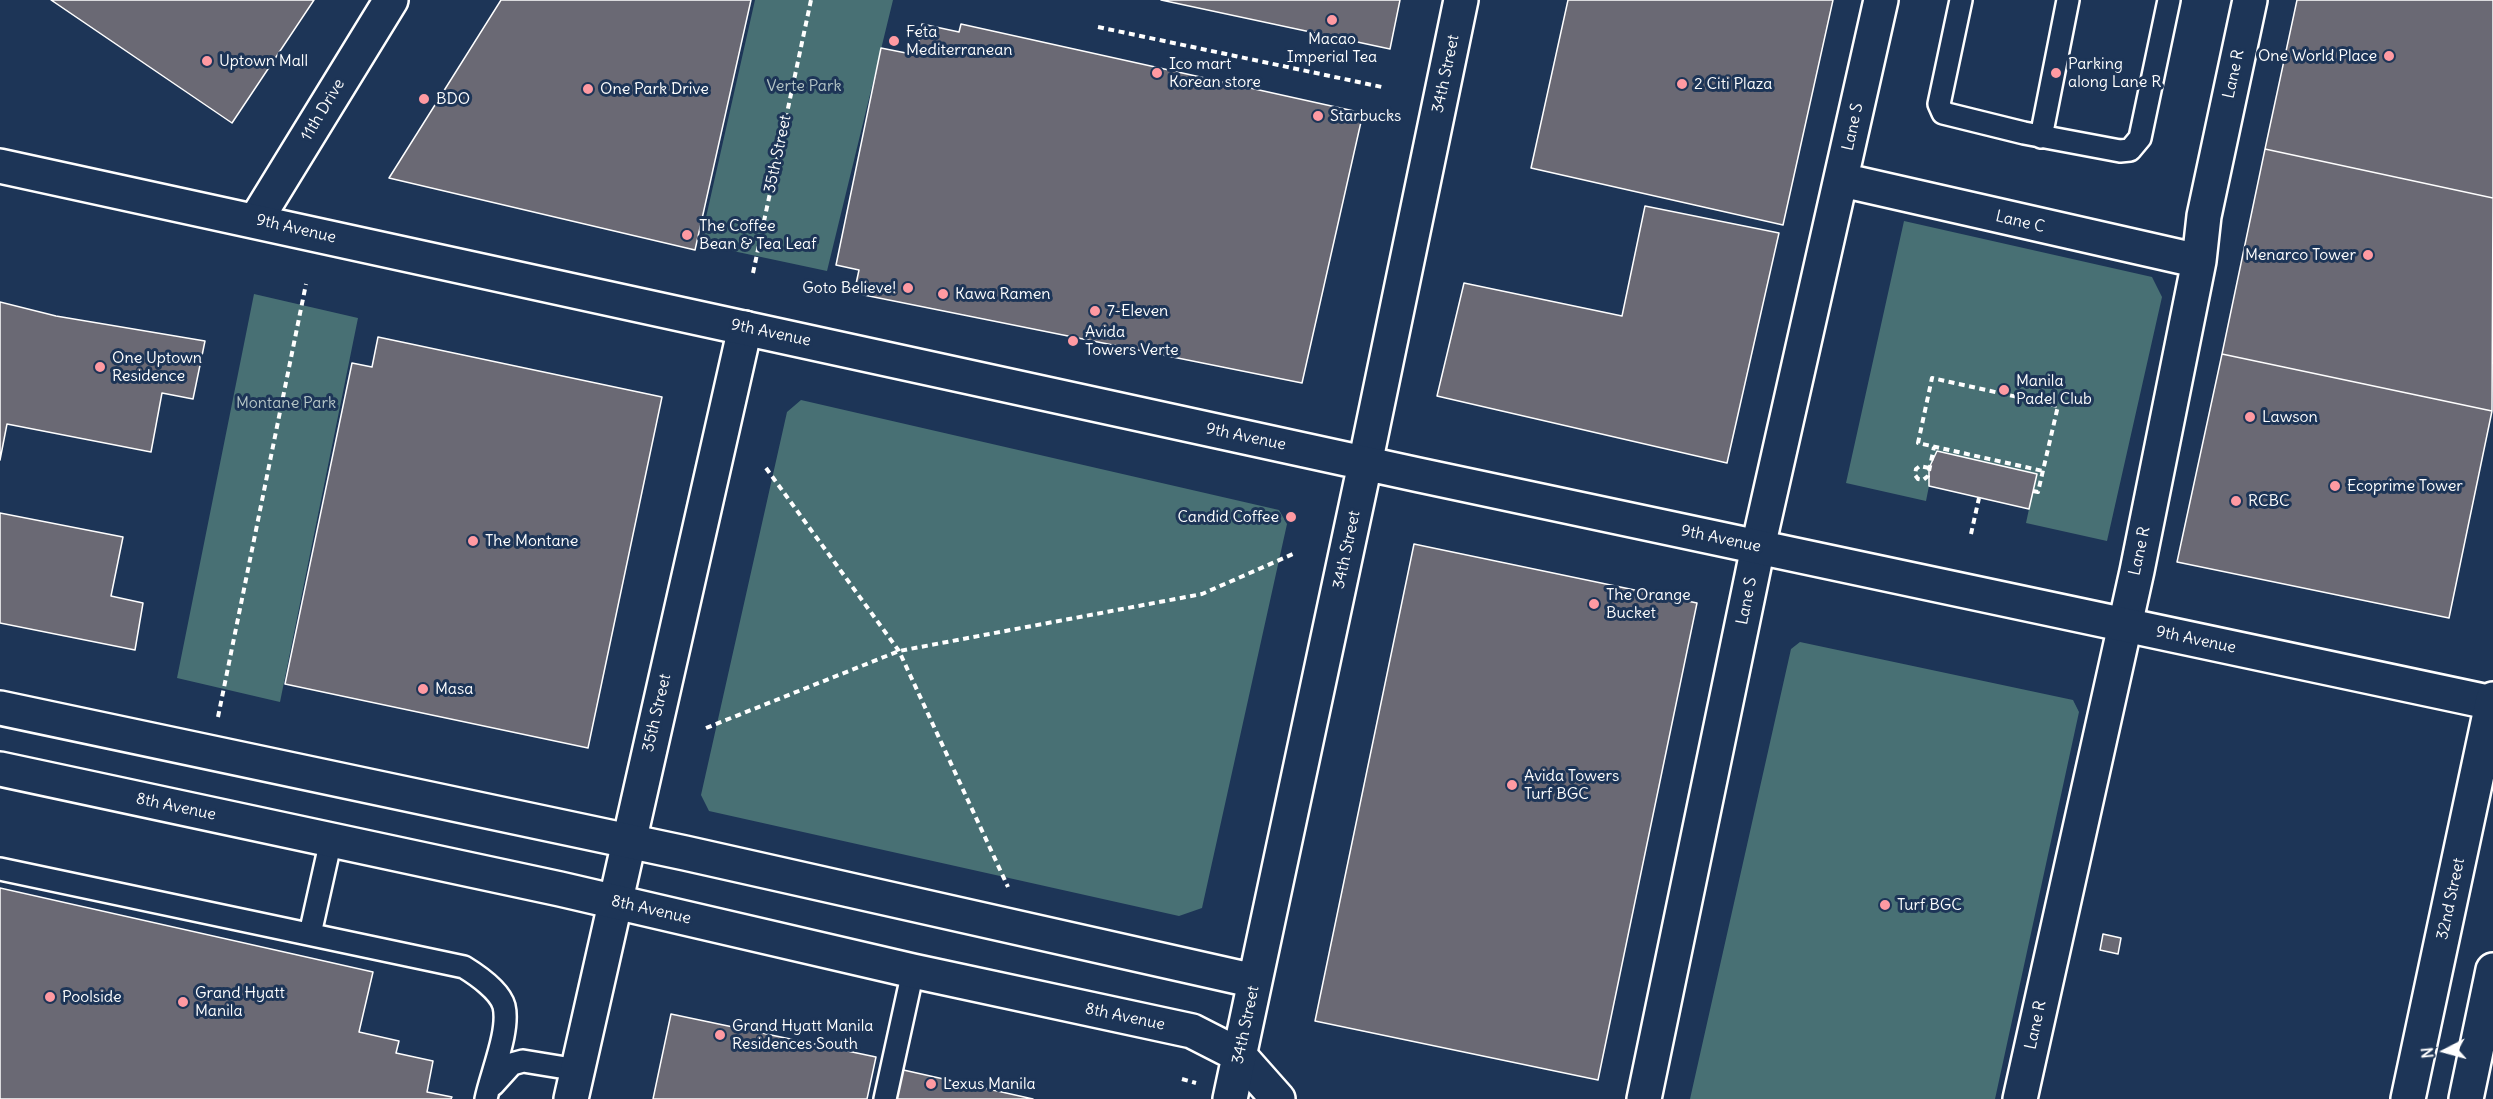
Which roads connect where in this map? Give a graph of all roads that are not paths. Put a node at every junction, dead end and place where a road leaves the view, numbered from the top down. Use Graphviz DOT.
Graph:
graph roads {
  1 [pos="391,0"];
  2 [pos="1461,0"];
  3 [pos="1881,0"];
  4 [pos="1961,0"];
  5 [pos="2068,0"];
  6 [pos="2169,0"];
  7 [pos="2250,0"];
  8 [pos="2041,136"];
  9 [pos="0,166"];
  10 [pos="1842,180"];
  11 [pos="256,220"];
  12 [pos="2199,261"];
  13 [pos="745,328"];
  14 [pos="1365,464"];
  15 [pos="1758,547"];
  16 [pos="2123,624"];
  17 [pos="2493,702"];
  18 [pos="0,708"];
  19 [pos="0,769"];
  20 [pos="331,840"];
  21 [pos="628,841"];
  22 [pos="0,869"];
  23 [pos="614,902"];
  24 [pos="309,933"];
  25 [pos="913,970"];
  26 [pos="2493,970"];
  27 [pos="1255,981"];
  28 [pos="1239,1055"];
  29 [pos="574,1085"];
  30 [pos="487,1095"];
  31 [pos="885,1099"];
  32 [pos="1230,1099"];
  33 [pos="1278,1099"];
  34 [pos="1644,1099"];
  35 [pos="2020,1099"];
  36 [pos="2408,1099"];
  37 [pos="2466,1099"];
  1 -- 11 [label="street, 11th Drive"];
  2 -- 14 [label="street, 34th Street"];
  3 -- 10 [label="street, Lane S"];
  4 -- 8 [label="lane"];
  5 -- 8 [label="lane"];
  6 -- 8 [label="lane"];
  7 -- 12 [label="street, Lane R"];
  9 -- 11 [label="street, 9th Avenue"];
  10 -- 12 [label="street, Lane C"];
  10 -- 15 [label="street, Lane S"];
  11 -- 13 [label="street, 9th Avenue"];
  12 -- 16 [label="street, Lane R"];
  13 -- 14 [label="street, 9th Avenue"];
  13 -- 21 [label="street, 35th Street"];
  14 -- 15 [label="street, 9th Avenue"];
  14 -- 27 [label="street, 34th Street"];
  15 -- 16 [label="street, 9th Avenue"];
  15 -- 34 [label="street, Lane S"];
  16 -- 17 [label="street, 9th Avenue"];
  16 -- 35 [label="street, Lane R"];
  17 -- 36 [label="street, 32nd Street"];
  18 -- 21 [label="street"];
  19 -- 20 [label="street, 8th Avenue"];
  20 -- 23 [label="street, 8th Avenue"];
  20 -- 24 [label="lane"];
  21 -- 23 [label="street, 35th Street"];
  21 -- 27 [label="street"];
  22 -- 24 [label="lane"];
  23 -- 25 [label="street, 8th Avenue"];
  23 -- 29 [label="street, 35th Street"];
  24 -- 30 [label="lane"];
  25 -- 28 [label="street, 8th Avenue"];
  25 -- 31 [label="lane"];
  26 -- 37 [label="street"];
  27 -- 28 [label="street, 34th Street"];
  28 -- 32 [label="street, 34th Street"];
  28 -- 33 [label="street, 8th Avenue"];
  29 -- 30 [label="lane"];
}
